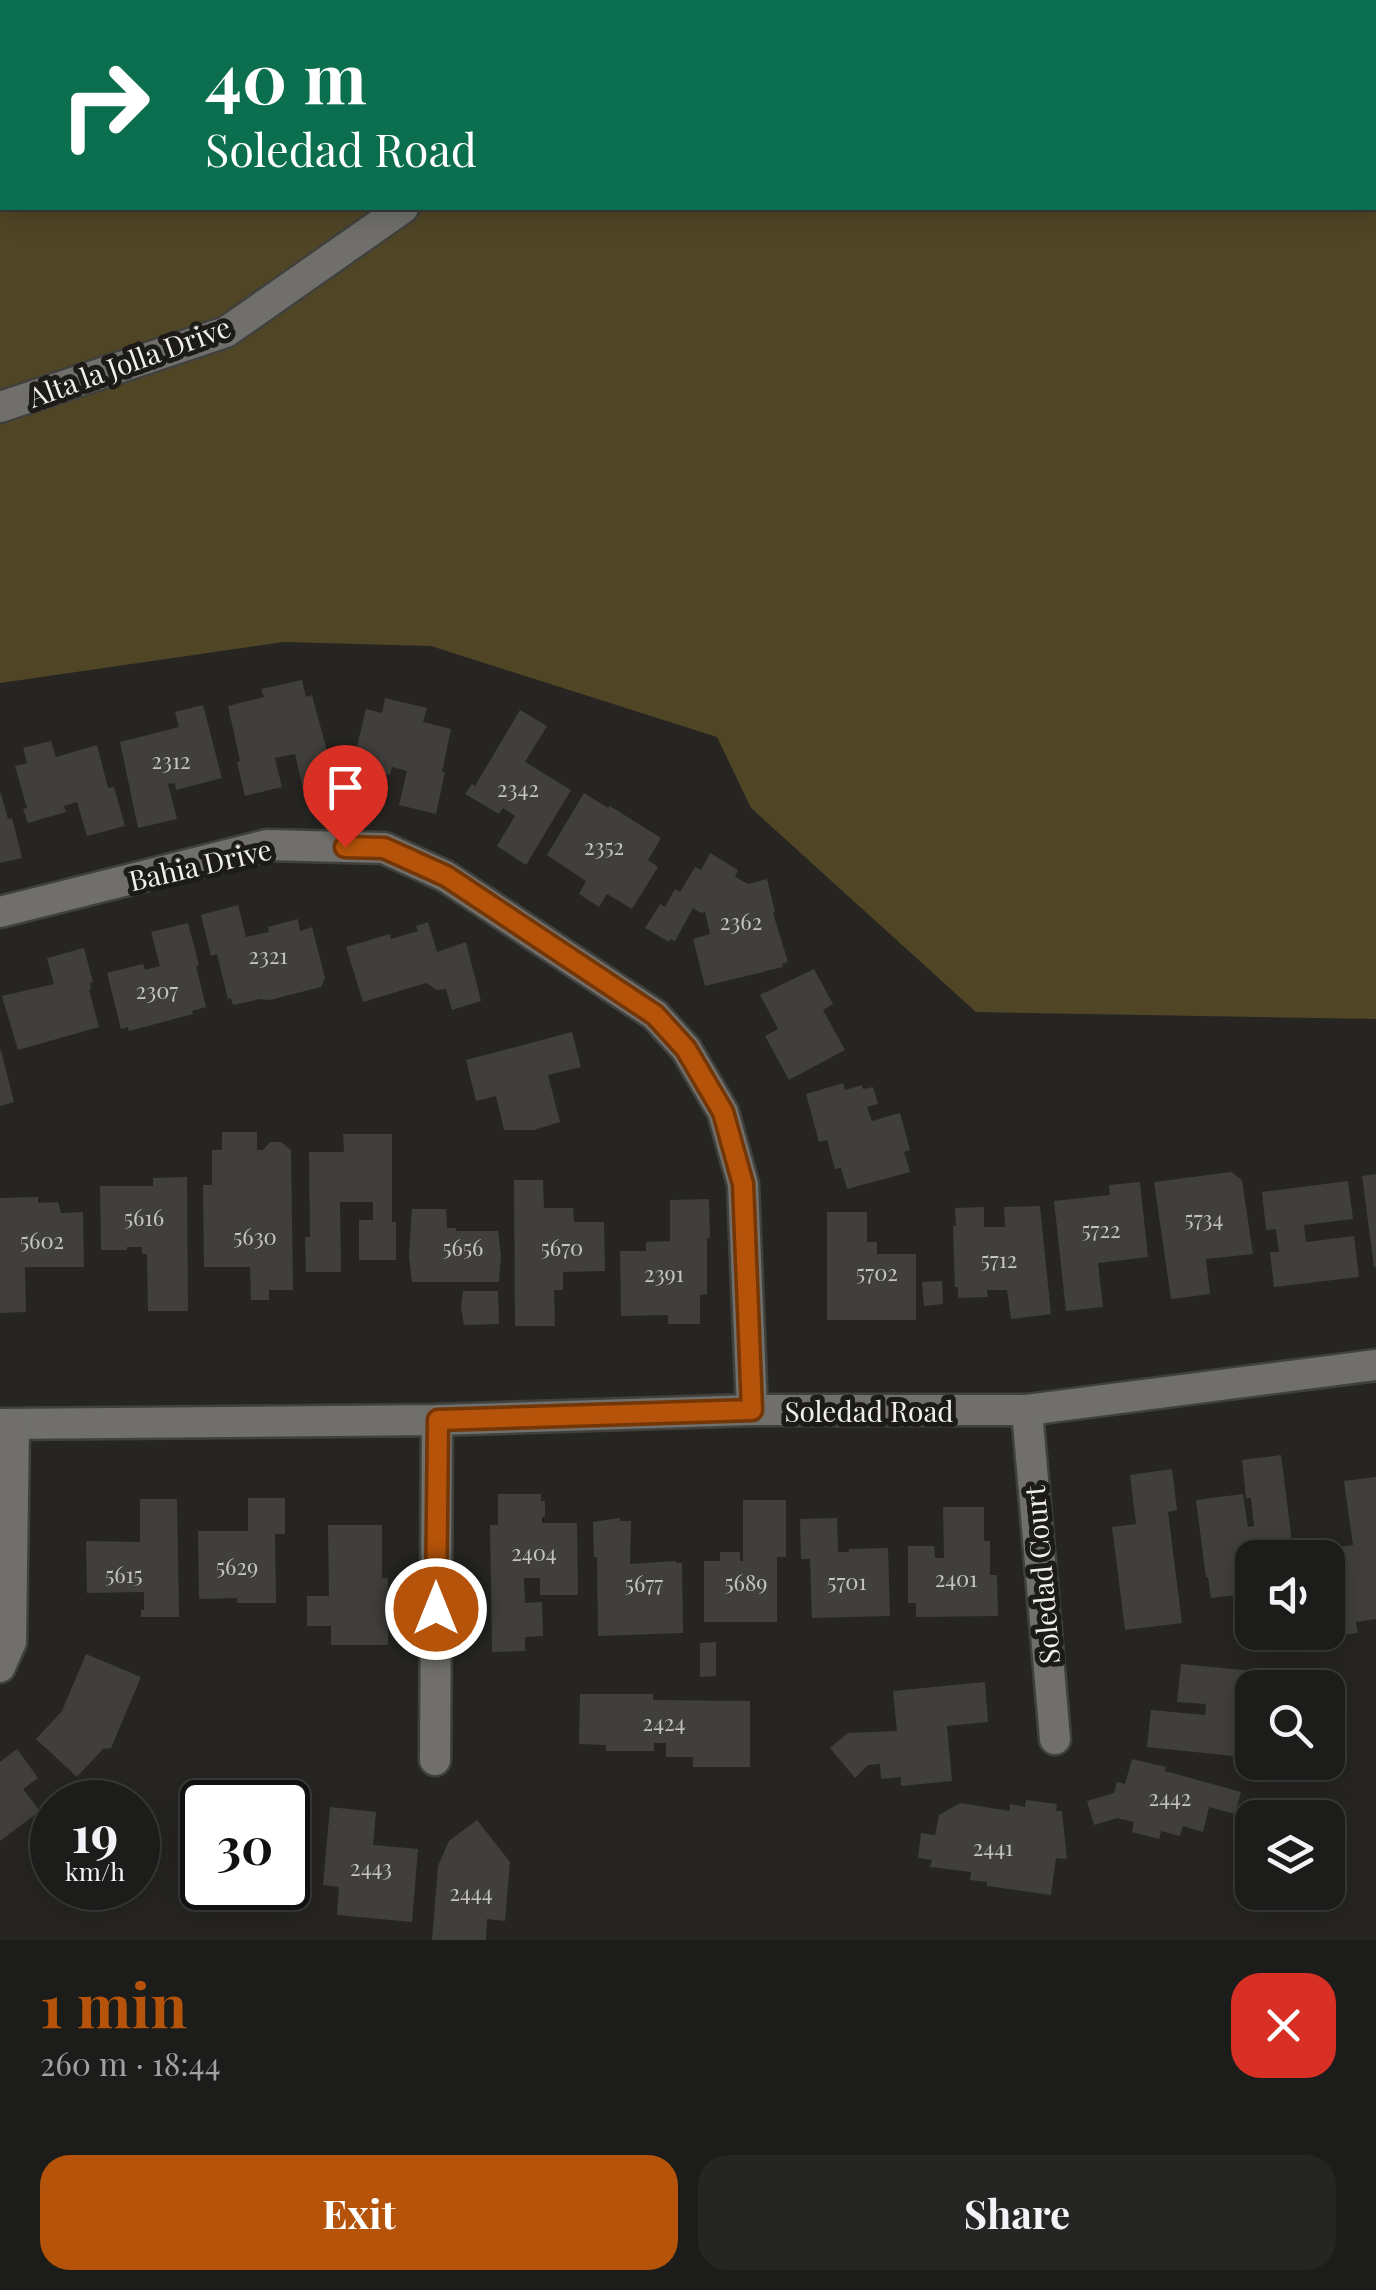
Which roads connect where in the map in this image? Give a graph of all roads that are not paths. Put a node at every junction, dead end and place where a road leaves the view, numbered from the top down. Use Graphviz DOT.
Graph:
graph roads {
  1 [pos="400,210"];
  2 [pos="0,407"];
  3 [pos="0,912"];
  4 [pos="1376,1365"];
  5 [pos="752,1410"];
  6 [pos="1027,1410"];
  7 [pos="438,1420"];
  8 [pos="7,1424"];
  9 [pos="0,1667"];
  10 [pos="1055,1739"];
  11 [pos="435,1760"];
  1 -- 2 [label="street, Alta la Jolla Drive"];
  3 -- 5 [label="street, Bahia Drive"];
  4 -- 6 [label="street, Soledad Road"];
  5 -- 6 [label="street, Soledad Road"];
  5 -- 7 [label="street, Soledad Road"];
  6 -- 10 [label="street, Soledad Court"];
  7 -- 8 [label="street, Soledad Road"];
  7 -- 11 [label="street"];
  8 -- 9 [label="street"];
}
